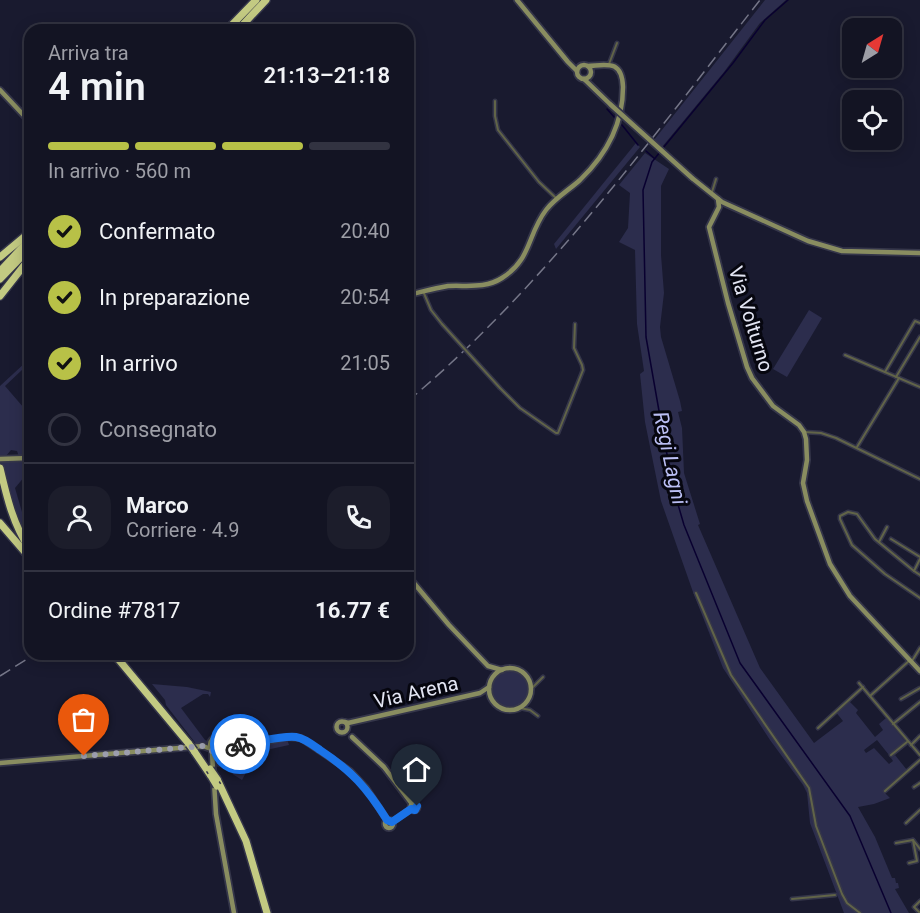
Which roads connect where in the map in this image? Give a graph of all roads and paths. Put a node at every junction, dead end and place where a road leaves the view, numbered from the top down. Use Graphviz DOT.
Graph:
graph roads {
  1 [pos="256,0"];
  2 [pos="266,0"];
  3 [pos="517,0"];
  4 [pos="233,24"];
  5 [pos="244,24"];
  6 [pos="617,43"];
  7 [pos="609,64"];
  8 [pos="596,65"];
  9 [pos="588,66"];
  10 [pos="576,68"];
  11 [pos="588,78"];
  12 [pos="0,90"];
  13 [pos="495,101"];
  14 [pos="24,116"];
  15 [pos="716,179"];
  16 [pos="711,194"];
  17 [pos="557,199"];
  18 [pos="721,204"];
  19 [pos="24,237"];
  20 [pos="24,245"];
  21 [pos="920,252"];
  22 [pos="24,254"];
  23 [pos="0,257"];
  24 [pos="24,266"];
  25 [pos="0,271"];
  26 [pos="0,279"];
  27 [pos="423,291"];
  28 [pos="414,293"];
  29 [pos="0,298"];
  30 [pos="920,323"];
  31 [pos="575,324"];
  32 [pos="920,337"];
  33 [pos="845,355"];
  34 [pos="885,372"];
  35 [pos="897,378"];
  36 [pos="920,387"];
  37 [pos="804,432"];
  38 [pos="857,447"];
  39 [pos="24,458"];
  40 [pos="0,459"];
  41 [pos="0,468"];
  42 [pos="920,479"];
  43 [pos="0,517"];
  44 [pos="0,523"];
  45 [pos="886,527"];
  46 [pos="0,533"];
  47 [pos="891,539"];
  48 [pos="879,542"];
  49 [pos="24,543"];
  50 [pos="24,546"];
  51 [pos="24,546"];
  52 [pos="24,547"];
  53 [pos="920,558"];
  54 [pos="914,571"];
  55 [pos="920,575"];
  56 [pos="414,583"];
  57 [pos="696,593"];
  58 [pos="920,598"];
  59 [pos="920,648"];
  60 [pos="120,660"];
  61 [pos="125,660"];
  62 [pos="911,660"];
  63 [pos="488,666"];
  64 [pos="502,670"];
  65 [pos="920,671"];
  66 [pos="543,677"];
  67 [pos="492,679"];
  68 [pos="859,683"];
  69 [pos="489,687"];
  70 [pos="863,687"];
  71 [pos="920,688"];
  72 [pos="531,689"];
  73 [pos="480,693"];
  74 [pos="490,696"];
  75 [pos="870,696"];
  76 [pos="155,698"];
  77 [pos="901,699"];
  78 [pos="920,702"];
  79 [pos="520,708"];
  80 [pos="538,716"];
  81 [pos="359,721"];
  82 [pos="345,722"];
  83 [pos="894,724"];
  84 [pos="818,728"];
  85 [pos="346,730"];
  86 [pos="920,736"];
  87 [pos="210,741"];
  88 [pos="908,741"];
  89 [pos="226,745"];
  90 [pos="911,745"];
  91 [pos="196,747"];
  92 [pos="211,750"];
  93 [pos="220,753"];
  94 [pos="891,755"];
  95 [pos="920,755"];
  96 [pos="214,760"];
  97 [pos="920,760"];
  98 [pos="0,763"];
  99 [pos="920,783"];
  100 [pos="914,787"];
  101 [pos="885,791"];
  102 [pos="920,810"];
  103 [pos="906,823"];
  104 [pos="912,840"];
  105 [pos="896,843"];
  106 [pos="920,849"];
  107 [pos="909,863"];
  108 [pos="835,895"];
  109 [pos="792,898"];
  110 [pos="920,901"];
  111 [pos="234,913"];
  112 [pos="266,913"];
  113 [pos="860,913"];
  114 [pos="920,913"];
  1 -- 4 [label="highway"];
  2 -- 5 [label="highway"];
  3 -- 10 [label="street"];
  6 -- 7 [label="street"];
  7 -- 8 [label="street"];
  7 -- 17 [label="street"];
  8 -- 9 [label="street"];
  8 -- 11 [label="street"];
  9 -- 10 [label="street"];
  9 -- 11 [label="street"];
  10 -- 11 [label="street"];
  11 -- 16 [label="street, bridge"];
  12 -- 14 [label="street"];
  13 -- 17 [label="street"];
  15 -- 16 [label="street"];
  16 -- 18 [label="street"];
  17 -- 27 [label="street"];
  18 -- 21 [label="street"];
  18 -- 37 [label="street, Via Volturno"];
  19 -- 23 [label="highway"];
  20 -- 25 [label="highway"];
  22 -- 26 [label="highway"];
  24 -- 29 [label="highway"];
  27 -- 28 [label="street"];
  27 -- 31 [label="street, bridge"];
  30 -- 34 [label="street"];
  32 -- 35 [label="street"];
  33 -- 34 [label="street"];
  34 -- 35 [label="street"];
  35 -- 36 [label="street"];
  35 -- 38 [label="street"];
  37 -- 38 [label="street"];
  37 -- 62 [label="street"];
  38 -- 42 [label="street"];
  39 -- 40 [label="street"];
  41 -- 49 [label="highway"];
  43 -- 50 [label="highway"];
  44 -- 51 [label="highway"];
  45 -- 48 [label="street"];
  46 -- 52 [label="highway"];
  47 -- 53 [label="street"];
  48 -- 54 [label="street"];
  48 -- 58 [label="street"];
  53 -- 54 [label="street"];
  54 -- 55 [label="street"];
  56 -- 63 [label="street, Via Arena"];
  57 -- 113 [label="street"];
  59 -- 62 [label="street"];
  60 -- 76 [label="highway"];
  61 -- 76 [label="highway"];
  62 -- 65 [label="street"];
  62 -- 75 [label="street"];
  63 -- 64 [label="street"];
  63 -- 67 [label="street, Via Arena"];
  64 -- 67 [label="street"];
  64 -- 72 [label="street"];
  66 -- 72 [label="street"];
  67 -- 69 [label="street"];
  68 -- 70 [label="street"];
  69 -- 73 [label="street, Via Arena"];
  69 -- 74 [label="street"];
  70 -- 75 [label="street"];
  70 -- 84 [label="street"];
  71 -- 77 [label="street"];
  72 -- 79 [label="street"];
  73 -- 74 [label="street, Via Arena"];
  73 -- 81 [label="street, Via Arena"];
  74 -- 79 [label="street"];
  75 -- 83 [label="street"];
  76 -- 91 [label="highway"];
  78 -- 83 [label="street"];
  79 -- 80 [label="street"];
  81 -- 82 [label="street, Via Arena"];
  81 -- 85 [label="street, Via Arena"];
  82 -- 85 [label="street"];
  82 -- 85 [label="street"];
  83 -- 88 [label="street"];
  85 -- 89 [label="street"];
  86 -- 90 [label="street"];
  87 -- 89 [label="street"];
  87 -- 91 [label="street"];
  87 -- 92 [label="street"];
  88 -- 90 [label="street"];
  88 -- 94 [label="street"];
  89 -- 93 [label="street"];
  90 -- 95 [label="street"];
  91 -- 92 [label="street"];
  91 -- 98 [label="street"];
  91 -- 112 [label="highway"];
  92 -- 93 [label="street"];
  92 -- 96 [label="street"];
  93 -- 96 [label="street"];
  96 -- 111 [label="street"];
  97 -- 101 [label="street"];
  99 -- 100 [label="street"];
  102 -- 103 [label="street"];
  104 -- 105 [label="street"];
  104 -- 106 [label="street"];
  104 -- 107 [label="street"];
  108 -- 109 [label="street"];
  110 -- 114 [label="street"];
}
